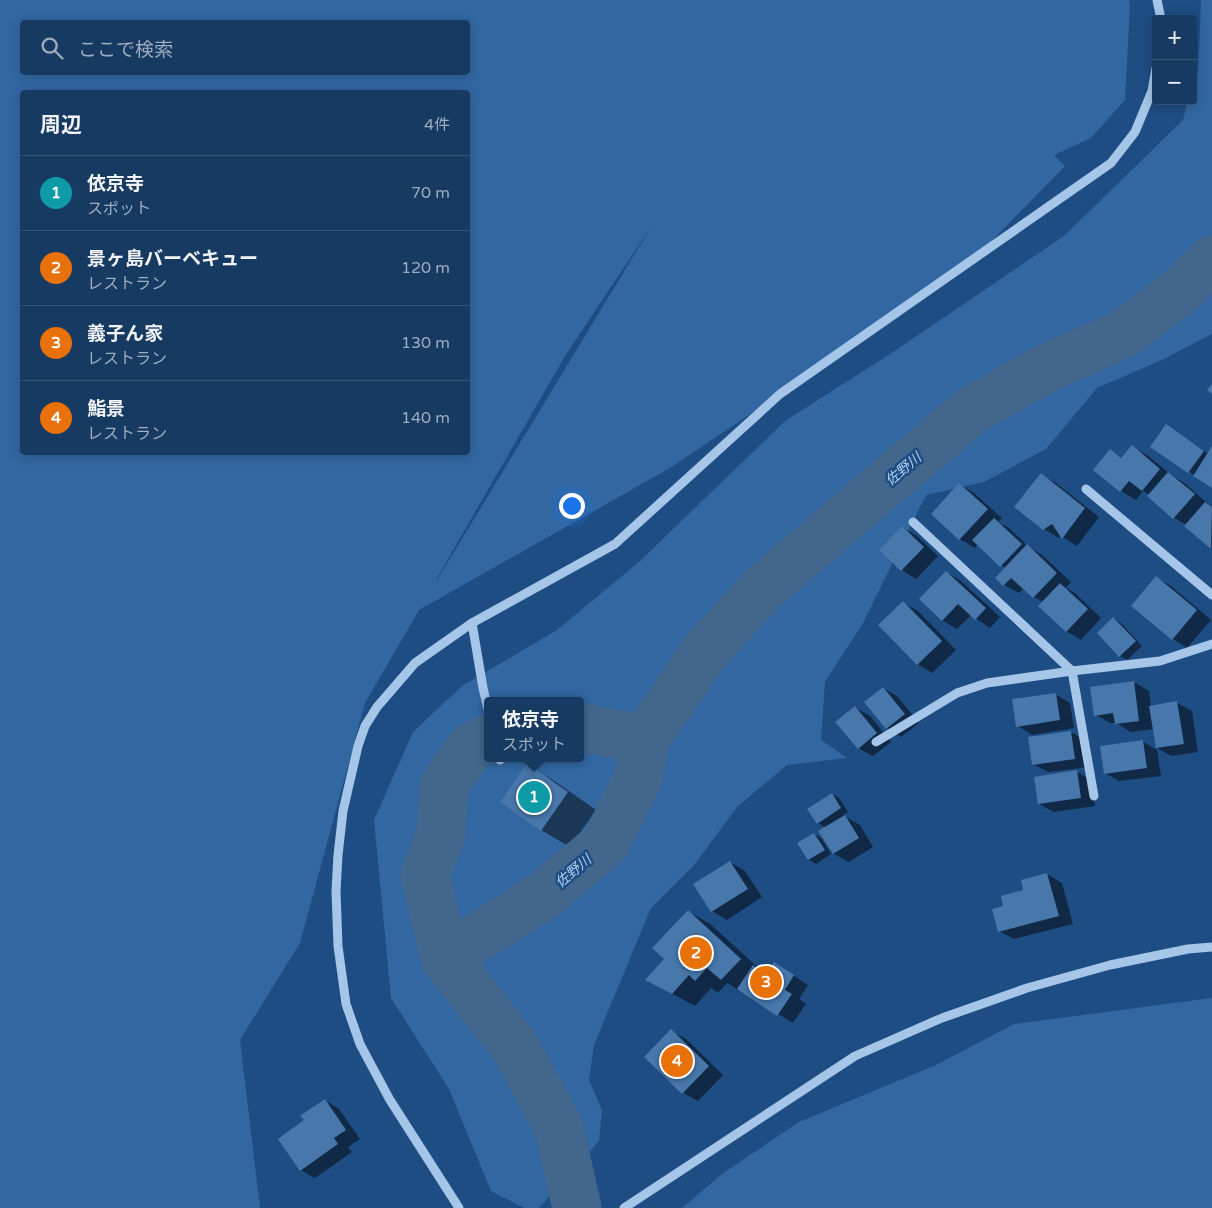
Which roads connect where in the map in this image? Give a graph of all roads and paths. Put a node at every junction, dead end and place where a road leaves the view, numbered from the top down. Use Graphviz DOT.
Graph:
graph roads {
  1 [pos="1157,0"];
  2 [pos="1159,15"];
  3 [pos="1152,91"];
  4 [pos="1086,488"];
  5 [pos="913,522"];
  6 [pos="1212,595"];
  7 [pos="472,623"];
  8 [pos="1212,644"];
  9 [pos="1072,671"];
  10 [pos="485,697"];
  11 [pos="876,742"];
  12 [pos="1094,796"];
  13 [pos="1212,947"];
  14 [pos="459,1208"];
  15 [pos="624,1208"];
  1 -- 2 [label="street"];
  3 -- 7 [label="street"];
  4 -- 6 [label="street"];
  5 -- 9 [label="street"];
  7 -- 10 [label="street"];
  7 -- 14 [label="street"];
  8 -- 9 [label="street"];
  9 -- 11 [label="street"];
  9 -- 12 [label="street"];
  13 -- 15 [label="street"];
}
